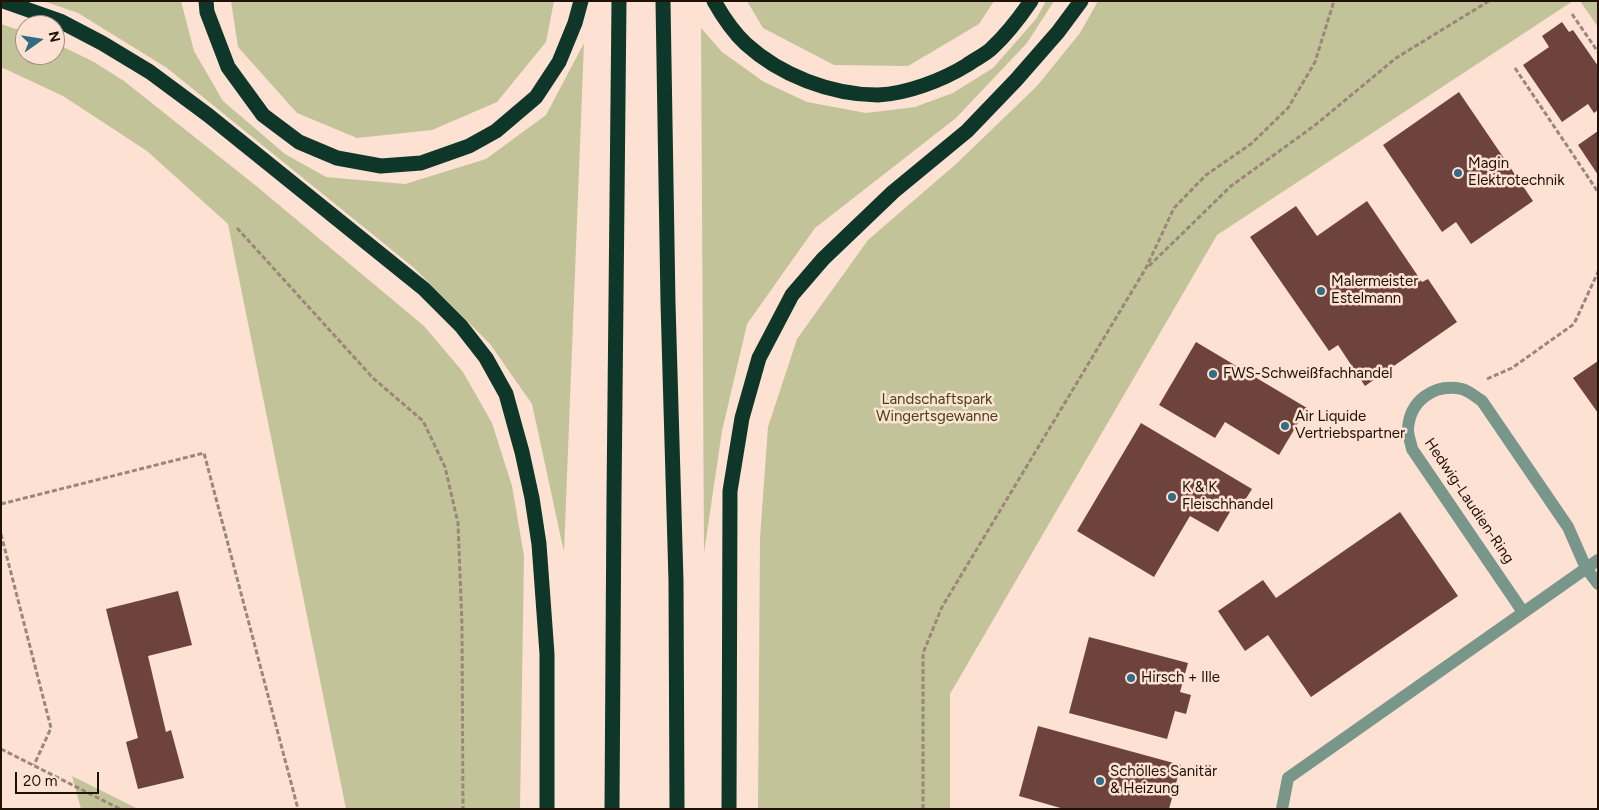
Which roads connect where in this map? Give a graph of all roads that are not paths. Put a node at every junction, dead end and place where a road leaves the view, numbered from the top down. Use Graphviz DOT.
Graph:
graph roads {
  1 [pos="3,1"];
  2 [pos="206,1"];
  3 [pos="581,1"];
  4 [pos="619,1"];
  5 [pos="663,1"];
  6 [pos="714,1"];
  7 [pos="1031,1"];
  8 [pos="1081,1"];
  9 [pos="1598,560"];
  10 [pos="1586,568"];
  11 [pos="1598,584"];
  12 [pos="1523,612"];
  13 [pos="547,809"];
  14 [pos="612,809"];
  15 [pos="677,809"];
  16 [pos="729,809"];
  17 [pos="1282,809"];
  1 -- 13 [label="highway"];
  2 -- 3 [label="highway"];
  4 -- 14 [label="highway"];
  5 -- 15 [label="highway"];
  6 -- 7 [label="highway"];
  8 -- 16 [label="highway"];
  9 -- 10 [label="street"];
  10 -- 11 [label="street"];
  10 -- 12 [label="street"];
  10 -- 12 [label="street, Hedwig-Laudien-Ring"];
  12 -- 17 [label="street"];
}
